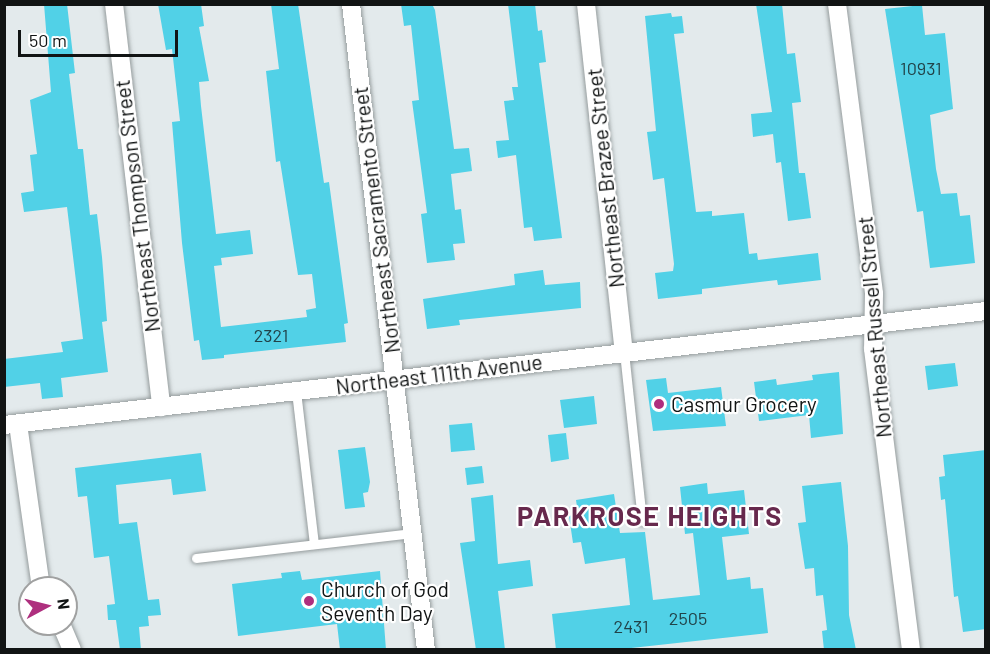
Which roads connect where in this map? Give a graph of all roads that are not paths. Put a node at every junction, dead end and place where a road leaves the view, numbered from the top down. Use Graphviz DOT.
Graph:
graph roads {
  1 [pos="114,4"];
  2 [pos="351,4"];
  3 [pos="586,4"];
  4 [pos="837,4"];
  5 [pos="986,311"];
  6 [pos="873,324"];
  7 [pos="624,352"];
  8 [pos="395,380"];
  9 [pos="296,391"];
  10 [pos="161,407"];
  11 [pos="11,424"];
  12 [pos="642,521"];
  13 [pos="412,533"];
  14 [pos="314,544"];
  15 [pos="196,558"];
  16 [pos="39,576"];
  17 [pos="66,636"];
  18 [pos="72,650"];
  19 [pos="426,650"];
  20 [pos="911,650"];
  1 -- 10 [label="street, Northeast Thompson Street"];
  2 -- 8 [label="street, Northeast Sacramento Street"];
  3 -- 7 [label="street, Northeast Brazee Street"];
  4 -- 6 [label="street, Northeast Russell Street"];
  5 -- 6 [label="street, Northeast 111th Avenue"];
  6 -- 7 [label="street, Northeast 111th Avenue"];
  6 -- 20 [label="street, Northeast Russell Street"];
  7 -- 8 [label="street, Northeast 111th Avenue"];
  7 -- 12 [label="lane"];
  8 -- 9 [label="street, Northeast 111th Avenue"];
  8 -- 13 [label="street, Northeast Sacramento Street"];
  9 -- 10 [label="street, Northeast 111th Avenue"];
  9 -- 14 [label="lane"];
  10 -- 11 [label="street, Northeast 111th Avenue"];
  11 -- 16 [label="street"];
  13 -- 14 [label="lane"];
  13 -- 19 [label="street, Northeast Sacramento Street"];
  14 -- 15 [label="lane"];
  17 -- 18 [label="street"];
}
